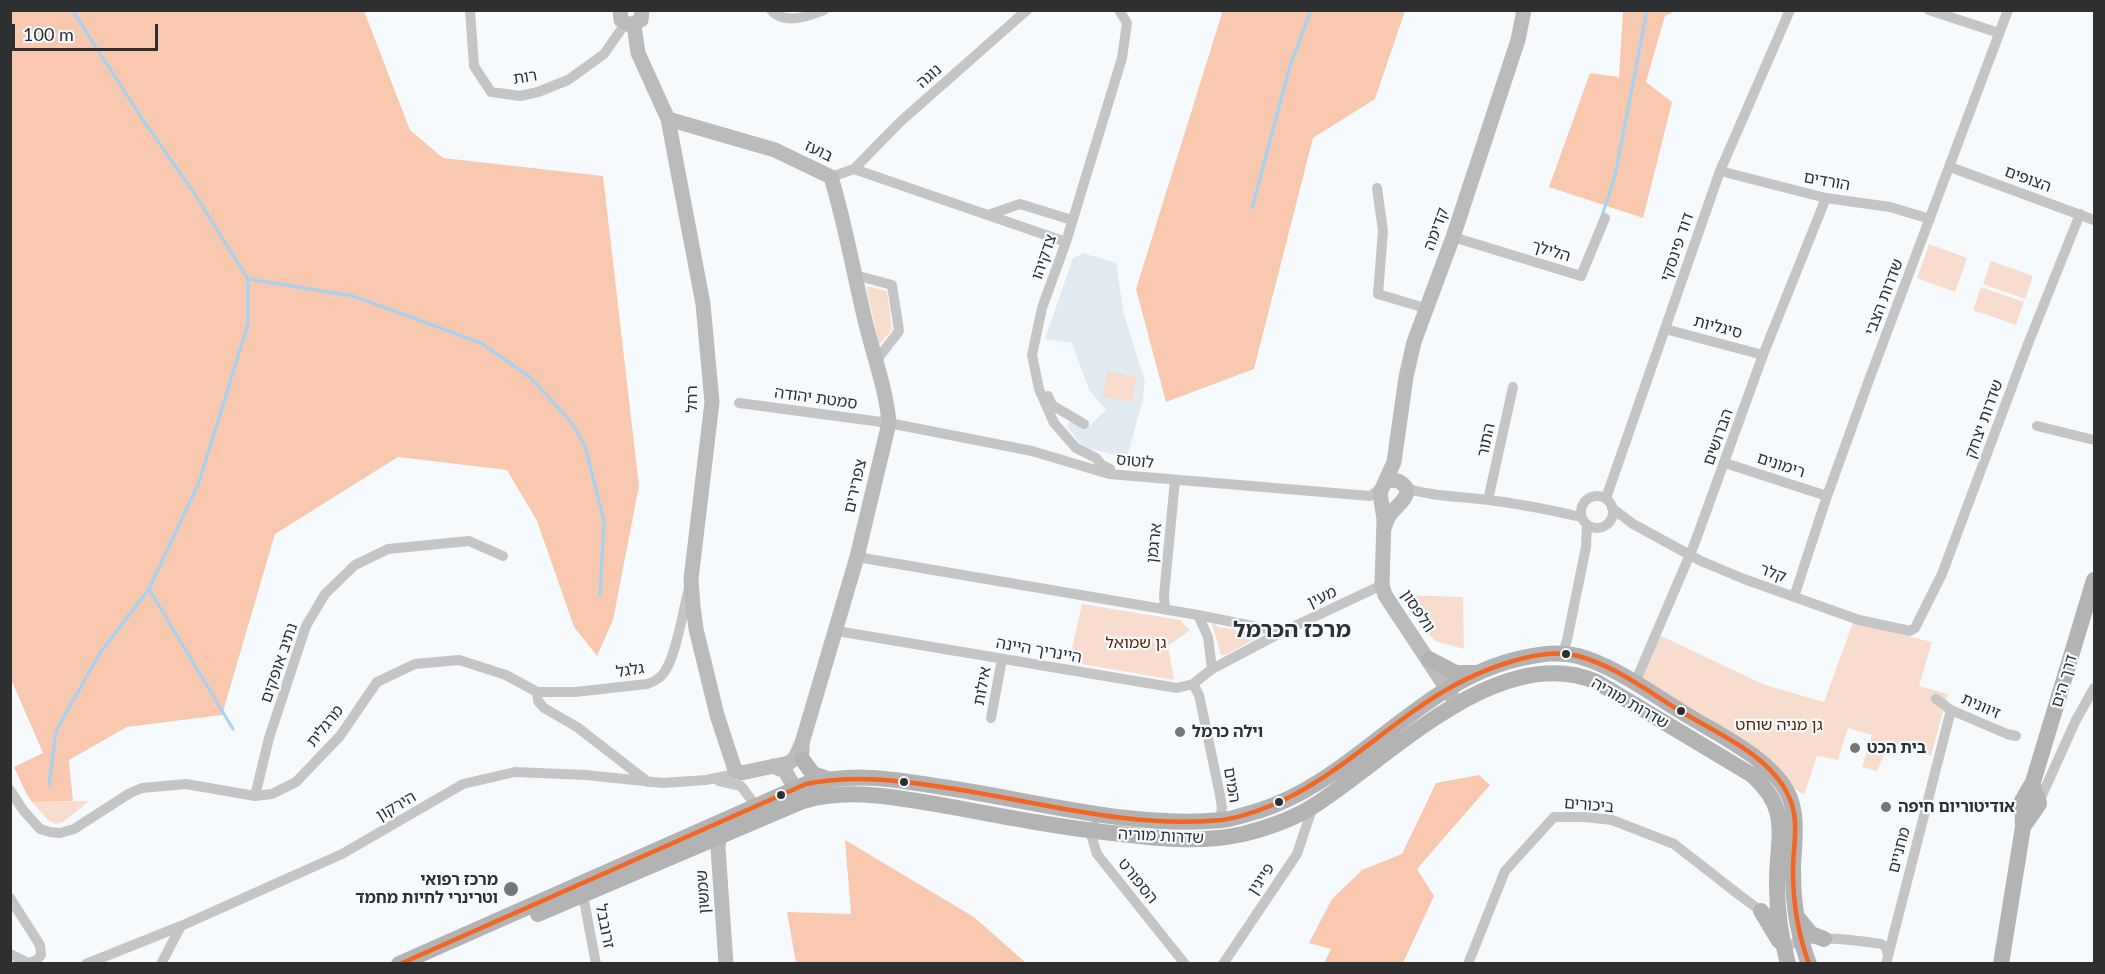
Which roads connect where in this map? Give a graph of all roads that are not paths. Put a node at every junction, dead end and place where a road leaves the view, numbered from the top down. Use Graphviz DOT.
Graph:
graph roads {
  1 [pos="470,10"];
  2 [pos="642,10"];
  3 [pos="771,10"];
  4 [pos="824,10"];
  5 [pos="1027,10"];
  6 [pos="1119,10"];
  7 [pos="1524,10"];
  8 [pos="1790,10"];
  9 [pos="1929,10"];
  10 [pos="2008,10"];
  11 [pos="626,20"];
  12 [pos="1999,33"];
  13 [pos="668,119"];
  14 [pos="1950,167"];
  15 [pos="854,169"];
  16 [pos="1720,171"];
  17 [pos="831,177"];
  18 [pos="1377,188"];
  19 [pos="1826,198"];
  20 [pos="2080,214"];
  21 [pos="988,215"];
  22 [pos="1605,218"];
  23 [pos="1930,219"];
  24 [pos="1072,220"];
  25 [pos="2094,220"];
  26 [pos="1453,237"];
  27 [pos="1066,242"];
  28 [pos="855,275"];
  29 [pos="1425,308"];
  30 [pos="1665,329"];
  31 [pos="1034,347"];
  32 [pos="1763,355"];
  33 [pos="876,361"];
  34 [pos="1513,387"];
  35 [pos="739,403"];
  36 [pos="1068,415"];
  37 [pos="889,423"];
  38 [pos="1084,424"];
  39 [pos="1063,426"];
  40 [pos="2037,426"];
  41 [pos="2094,440"];
  42 [pos="1725,463"];
  43 [pos="1109,474"];
  44 [pos="1175,480"];
  45 [pos="1393,493"];
  46 [pos="1827,496"];
  47 [pos="1606,498"];
  48 [pos="1488,500"];
  49 [pos="1583,503"];
  50 [pos="1612,508"];
  51 [pos="1556,511"];
  52 [pos="1584,521"];
  53 [pos="1610,521"];
  54 [pos="1633,524"];
  55 [pos="503,556"];
  56 [pos="1690,556"];
  57 [pos="857,557"];
  58 [pos="691,579"];
  59 [pos="2094,580"];
  60 [pos="1382,585"];
  61 [pos="1794,597"];
  62 [pos="1165,609"];
  63 [pos="1198,615"];
  64 [pos="837,631"];
  65 [pos="1910,631"];
  66 [pos="1282,632"];
  67 [pos="1558,653"];
  68 [pos="1002,659"];
  69 [pos="1429,659"];
  70 [pos="1212,669"];
  71 [pos="1479,672"];
  72 [pos="1193,684"];
  73 [pos="1637,685"];
  74 [pos="2094,688"];
  75 [pos="1448,689"];
  76 [pos="537,693"];
  77 [pos="1936,699"];
  78 [pos="1457,704"];
  79 [pos="1951,710"];
  80 [pos="991,718"];
  81 [pos="2016,736"];
  82 [pos="802,751"];
  83 [pos="773,766"];
  84 [pos="741,773"];
  85 [pos="829,779"];
  86 [pos="706,780"];
  87 [pos="648,782"];
  88 [pos="10,790"];
  89 [pos="801,791"];
  90 [pos="255,796"];
  91 [pos="2032,799"];
  92 [pos="756,806"];
  93 [pos="1313,807"];
  94 [pos="1108,816"];
  95 [pos="725,819"];
  96 [pos="1219,821"];
  97 [pos="1092,831"];
  98 [pos="718,837"];
  99 [pos="583,895"];
  100 [pos="10,898"];
  101 [pos="1795,898"];
  102 [pos="1761,911"];
  103 [pos="1778,912"];
  104 [pos="1798,918"];
  105 [pos="1895,925"];
  106 [pos="180,926"];
  107 [pos="1824,939"];
  108 [pos="1802,940"];
  109 [pos="1876,944"];
  110 [pos="10,954"];
  111 [pos="1786,957"];
  112 [pos="1887,959"];
  113 [pos="30,963"];
  114 [pos="86,963"];
  115 [pos="160,963"];
  116 [pos="399,963"];
  117 [pos="424,963"];
  118 [pos="596,963"];
  119 [pos="726,963"];
  120 [pos="1185,963"];
  121 [pos="1223,963"];
  122 [pos="1468,963"];
  123 [pos="1809,963"];
  124 [pos="2001,963"];
  1 -- 11 [label="street, רות"];
  2 -- 11 [label="street"];
  3 -- 4 [label="street"];
  5 -- 15 [label="street, נוגה"];
  6 -- 24 [label="street, צדקיהו"];
  7 -- 26 [label="street, קדימה"];
  8 -- 16 [label="street, דוד פינסקי"];
  9 -- 12 [label="street"];
  10 -- 12 [label="street, שדרות הצבי"];
  11 -- 13 [label="street, רחל"];
  12 -- 14 [label="street, שדרות הצבי"];
  13 -- 17 [label="street, בועז"];
  13 -- 58 [label="street, רחל"];
  14 -- 20 [label="street, הצופים"];
  14 -- 23 [label="street, שדרות הצבי"];
  15 -- 17 [label="street, בועז"];
  15 -- 21 [label="street"];
  16 -- 19 [label="street, הורדים"];
  16 -- 30 [label="street, דוד פינסקי"];
  17 -- 28 [label="street, צפרירים"];
  18 -- 29 [label="street"];
  19 -- 23 [label="street, הורדים"];
  19 -- 32 [label="street, הברושים"];
  20 -- 25 [label="street, הצופים"];
  20 -- 65 [label="street, שדרות יצחק"];
  21 -- 24 [label="street"];
  21 -- 27 [label="street"];
  22 -- 26 [label="street, הלילך"];
  23 -- 46 [label="street, שדרות הצבי"];
  24 -- 27 [label="street, צדקיהו"];
  26 -- 29 [label="street, קדימה"];
  27 -- 31 [label="street, צדקיהו"];
  28 -- 33 [label="street, צפרירים"];
  28 -- 33 [label="street"];
  29 -- 45 [label="street, קדימה"];
  30 -- 32 [label="street, סיגליות"];
  30 -- 47 [label="street, דוד פינסקי"];
  31 -- 36 [label="street"];
  31 -- 43 [label="street, צדקיהו"];
  32 -- 42 [label="street, הברושים"];
  33 -- 37 [label="street, צפרירים"];
  34 -- 48 [label="street, התור"];
  35 -- 37 [label="street, סמטת יהודה"];
  36 -- 38 [label="street"];
  36 -- 39 [label="street"];
  37 -- 43 [label="street, לוטוס"];
  37 -- 57 [label="street, צפרירים"];
  40 -- 41 [label="street"];
  42 -- 46 [label="street, רימונים"];
  42 -- 56 [label="street, הברושים"];
  43 -- 44 [label="street, לוטוס"];
  44 -- 45 [label="street, לוטוס"];
  44 -- 62 [label="street, ארגמן"];
  45 -- 48 [label="street"];
  45 -- 60 [label="street, וולפסון"];
  46 -- 61 [label="street, שדרות הצבי"];
  47 -- 49 [label="street"];
  47 -- 50 [label="street"];
  48 -- 51 [label="street"];
  49 -- 51 [label="street"];
  49 -- 52 [label="street"];
  50 -- 53 [label="street"];
  50 -- 54 [label="street, קלר"];
  51 -- 52 [label="street"];
  52 -- 53 [label="street"];
  52 -- 67 [label="street"];
  53 -- 54 [label="street, קלר"];
  54 -- 56 [label="street, קלר"];
  55 -- 90 [label="street, נתיב אופקים"];
  56 -- 61 [label="street, קלר"];
  56 -- 73 [label="street, הברושים"];
  57 -- 62 [label="street"];
  57 -- 64 [label="street, צפרירים"];
  58 -- 76 [label="street, גלגל"];
  58 -- 84 [label="street, רחל"];
  59 -- 91 [label="main road, דרך הים"];
  60 -- 66 [label="street, מעין"];
  60 -- 69 [label="street, וולפסון"];
  61 -- 65 [label="street, קלר"];
  62 -- 63 [label="street"];
  63 -- 66 [label="street"];
  63 -- 70 [label="street"];
  64 -- 68 [label="street, היינריך היינה"];
  64 -- 82 [label="street, צפרירים"];
  66 -- 70 [label="street, מעין"];
  67 -- 71 [label="main road, שדרות מוריה"];
  67 -- 73 [label="main road, שדרות מוריה"];
  68 -- 72 [label="street, היינריך היינה"];
  68 -- 80 [label="street, אילות"];
  69 -- 71 [label="main road"];
  69 -- 75 [label="street, וולפסון"];
  70 -- 72 [label="street"];
  71 -- 75 [label="main road, שדרות מוריה"];
  72 -- 96 [label="street, המים"];
  73 -- 101 [label="main road, שדרות מוריה"];
  74 -- 91 [label="street"];
  75 -- 78 [label="street, וולפסון"];
  75 -- 96 [label="main road, שדרות מוריה"];
  76 -- 87 [label="street, מרגלית"];
  76 -- 90 [label="street, מרגלית"];
  77 -- 79 [label="street, זיוונית"];
  78 -- 93 [label="main road, שדרות מוריה"];
  78 -- 103 [label="main road, שדרות מוריה"];
  79 -- 81 [label="street, זיוונית"];
  79 -- 105 [label="street, מחניים"];
  82 -- 83 [label="street"];
  82 -- 85 [label="main road"];
  82 -- 89 [label="street, צפרירים"];
  83 -- 84 [label="street"];
  83 -- 89 [label="street"];
  84 -- 86 [label="street, הירקון"];
  85 -- 89 [label="main road, שדרות מוריה"];
  85 -- 94 [label="main road, שדרות מוריה"];
  86 -- 87 [label="street, הירקון"];
  86 -- 92 [label="street"];
  87 -- 106 [label="street, הירקון"];
  88 -- 90 [label="street, מרגלית"];
  89 -- 92 [label="main road, שדרות מוריה"];
  89 -- 97 [label="main road, שדרות מוריה"];
  89 -- 98 [label="main road, שדרות מוריה"];
  91 -- 124 [label="main road, דרך הים"];
  92 -- 95 [label="main road, שדרות מוריה"];
  93 -- 97 [label="main road, שדרות מוריה"];
  93 -- 121 [label="street, פייגין"];
  94 -- 96 [label="main road, שדרות מוריה"];
  94 -- 97 [label="street"];
  95 -- 98 [label="street, שמשון"];
  95 -- 116 [label="main road, שדרות מוריה"];
  97 -- 120 [label="street, הספורט"];
  98 -- 99 [label="main road, שדרות מוריה"];
  98 -- 119 [label="street, שמשון"];
  99 -- 117 [label="main road, שדרות מוריה"];
  99 -- 118 [label="street, זרובבל"];
  100 -- 113 [label="street"];
  101 -- 103 [label="street"];
  101 -- 104 [label="main road, שדרות מוריה"];
  102 -- 103 [label="street"];
  102 -- 111 [label="main road"];
  102 -- 122 [label="street, ביכורים"];
  103 -- 111 [label="main road, שדרות מוריה"];
  104 -- 107 [label="main road"];
  104 -- 108 [label="main road, שדרות מוריה"];
  105 -- 109 [label="street"];
  105 -- 112 [label="street, מחניים"];
  106 -- 114 [label="street, הירקון"];
  106 -- 115 [label="street"];
  107 -- 108 [label="street"];
  107 -- 109 [label="street"];
  108 -- 111 [label="street"];
  108 -- 123 [label="main road, שדרות מוריה"];
  109 -- 112 [label="street"];
  110 -- 113 [label="street"];
}
